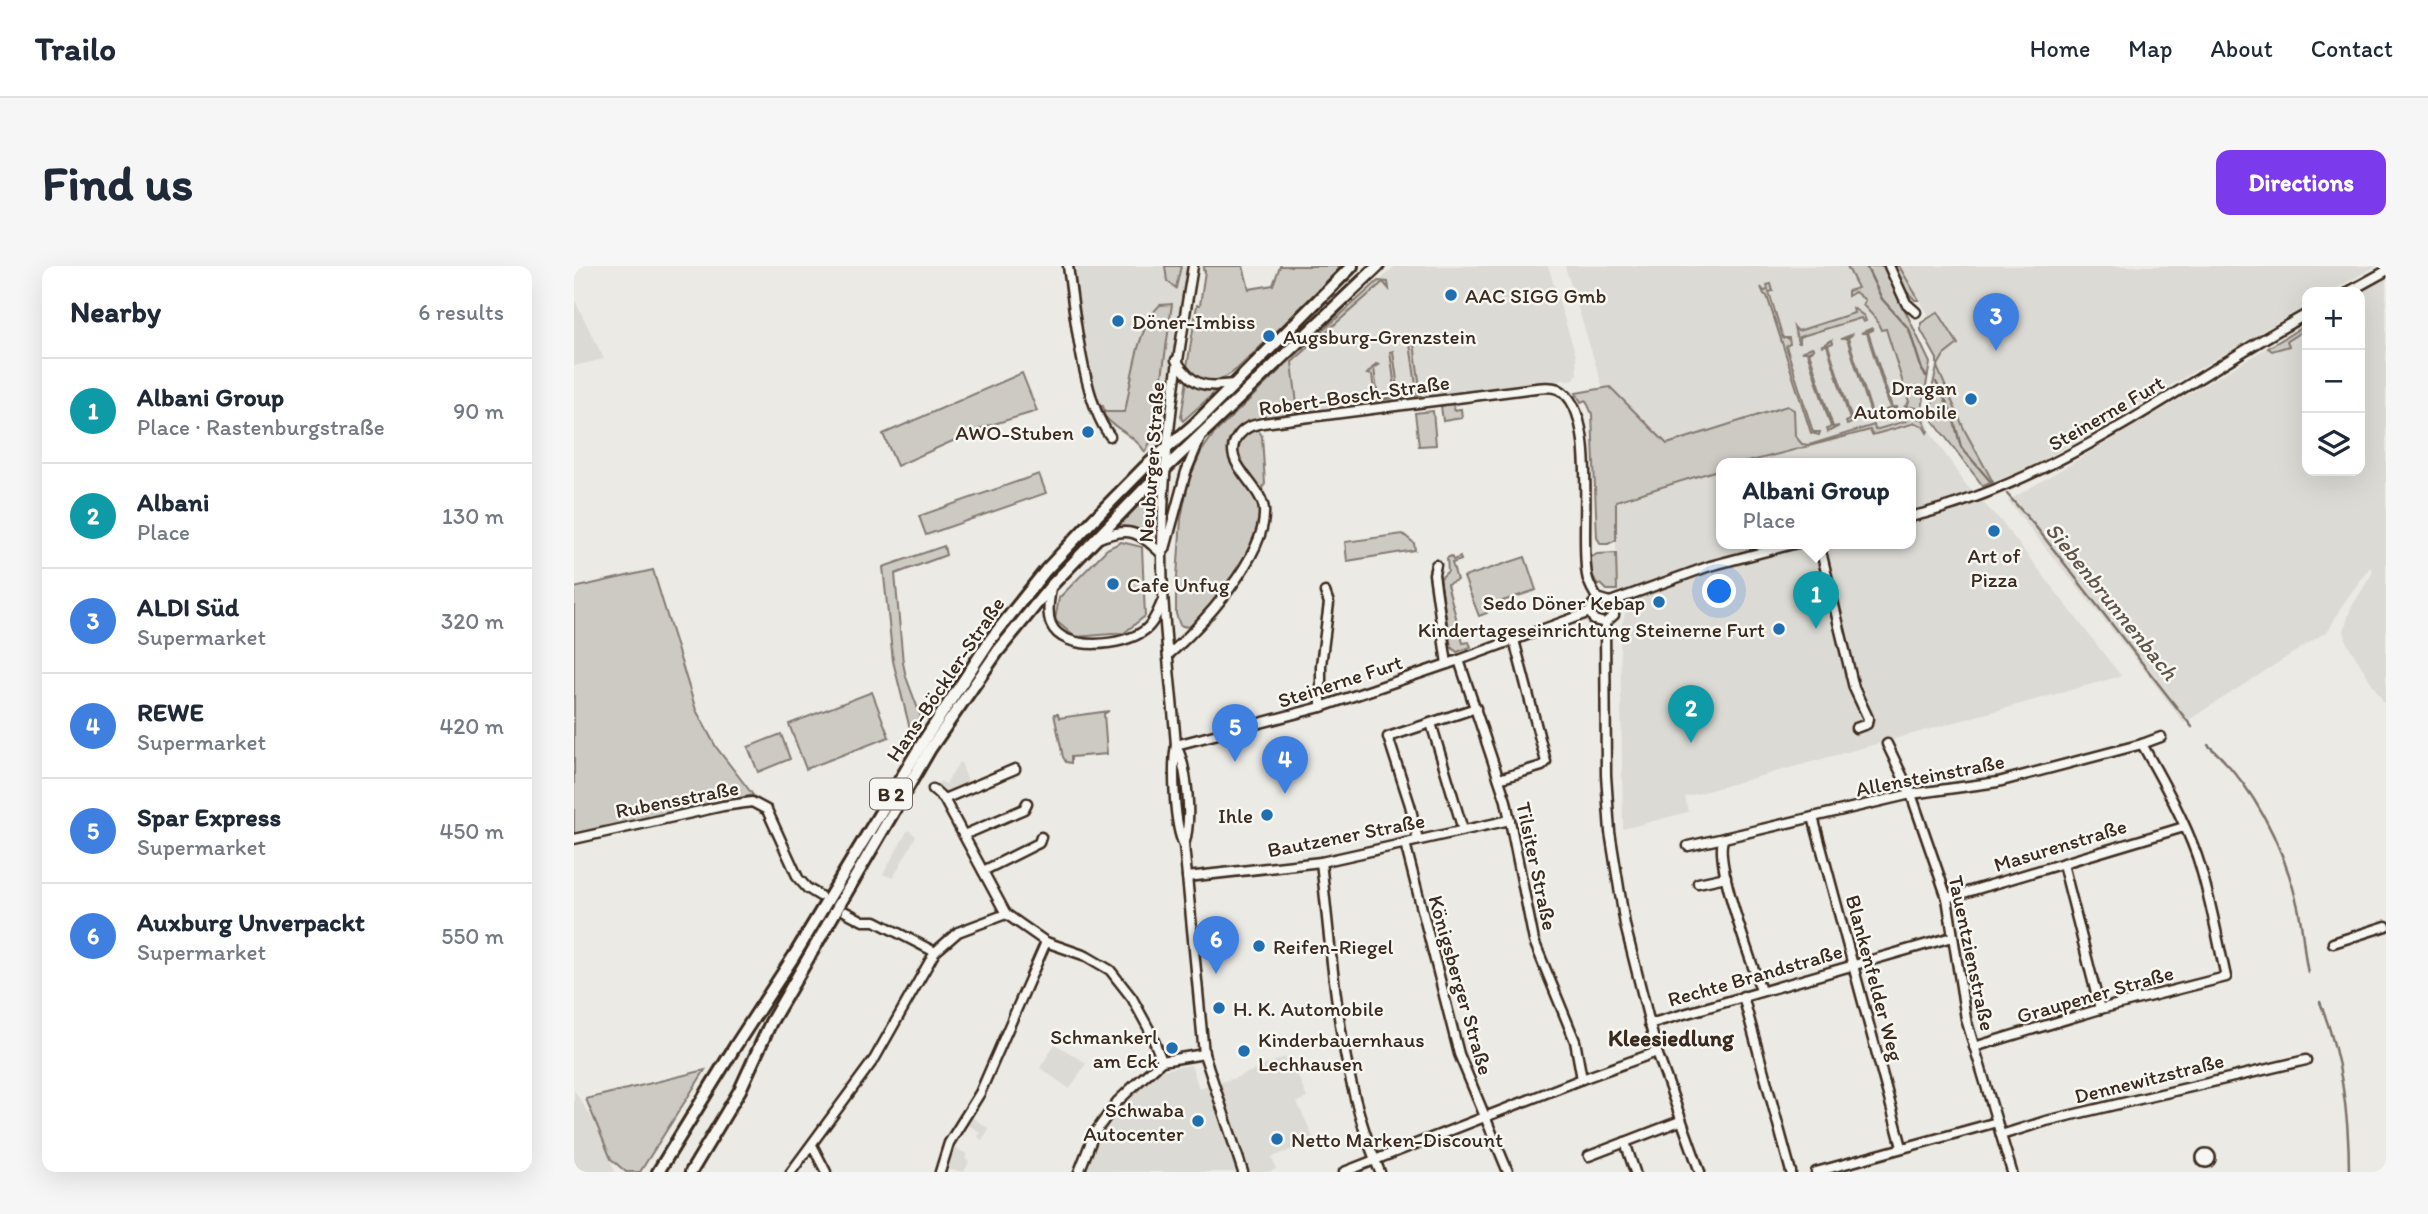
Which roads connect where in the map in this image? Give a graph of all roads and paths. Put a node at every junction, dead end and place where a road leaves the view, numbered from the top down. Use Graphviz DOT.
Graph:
graph roads {
  1 [pos="1068,266"];
  2 [pos="1193,266"];
  3 [pos="1378,266"];
  4 [pos="1889,266"];
  5 [pos="1349,267"];
  6 [pos="2386,271"];
  7 [pos="2356,287"];
  8 [pos="1916,312"];
  9 [pos="2302,317"];
  10 [pos="1176,360"];
  11 [pos="1235,384"];
  12 [pos="1110,436"];
  13 [pos="1201,436"];
  14 [pos="1167,449"];
  15 [pos="1165,471"];
  16 [pos="1916,516"];
  17 [pos="1095,540"];
  18 [pos="1774,549"];
  19 [pos="1820,549"];
  20 [pos="1162,554"];
  21 [pos="1436,565"];
  22 [pos="1051,586"];
  23 [pos="1325,592"];
  24 [pos="1164,599"];
  25 [pos="1598,600"];
  26 [pos="1610,602"];
  27 [pos="1590,612"];
  28 [pos="1605,623"];
  29 [pos="1514,640"];
  30 [pos="1168,655"];
  31 [pos="1459,660"];
  32 [pos="1447,664"];
  33 [pos="1321,707"];
  34 [pos="1476,708"];
  35 [pos="1431,723"];
  36 [pos="1856,728"];
  37 [pos="2161,737"];
  38 [pos="1887,744"];
  39 [pos="2142,744"];
  40 [pos="1176,745"];
  41 [pos="1015,769"];
  42 [pos="1499,779"];
  43 [pos="933,789"];
  44 [pos="1911,794"];
  45 [pos="944,799"];
  46 [pos="1027,803"];
  47 [pos="1813,817"];
  48 [pos="1510,820"];
  49 [pos="2184,827"];
  50 [pos="1463,830"];
  51 [pos="964,835"];
  52 [pos="1041,837"];
  53 [pos="1724,838"];
  54 [pos="574,839"];
  55 [pos="1418,840"];
  56 [pos="1405,843"];
  57 [pos="1688,846"];
  58 [pos="1321,862"];
  59 [pos="2063,864"];
  60 [pos="983,871"];
  61 [pos="1187,877"];
  62 [pos="1726,877"];
  63 [pos="1698,883"];
  64 [pos="820,896"];
  65 [pos="1947,898"];
  66 [pos="846,912"];
  67 [pos="1006,914"];
  68 [pos="2386,926"];
  69 [pos="1952,937"];
  70 [pos="1046,942"];
  71 [pos="2333,943"];
  72 [pos="935,952"];
  73 [pos="1854,964"];
  74 [pos="1761,991"];
  75 [pos="1744,996"];
  76 [pos="2100,1009"];
  77 [pos="1649,1024"];
  78 [pos="1974,1047"];
  79 [pos="1657,1052"];
  80 [pos="1203,1054"];
  81 [pos="2306,1060"];
  82 [pos="1162,1061"];
  83 [pos="1582,1079"];
  84 [pos="1484,1117"];
  85 [pos="1680,1121"];
  86 [pos="1997,1122"];
  87 [pos="2001,1135"];
  88 [pos="1625,1142"];
  89 [pos="812,1145"];
  90 [pos="1902,1147"];
  91 [pos="1589,1156"];
  92 [pos="1375,1160"];
  93 [pos="2208,1162"];
  94 [pos="2213,1171"];
  95 [pos="658,1172"];
  96 [pos="691,1172"];
  97 [pos="790,1172"];
  98 [pos="826,1172"];
  99 [pos="940,1172"];
  100 [pos="1079,1172"];
  101 [pos="1243,1172"];
  102 [pos="1344,1172"];
  103 [pos="1380,1172"];
  104 [pos="1508,1172"];
  105 [pos="1635,1172"];
  106 [pos="1700,1172"];
  107 [pos="1791,1172"];
  108 [pos="1816,1172"];
  109 [pos="2012,1172"];
  1 -- 12 [label="street"];
  2 -- 10 [label="street, Neuburger Straße"];
  3 -- 13 [label="main road, B 2"];
  4 -- 8 [label="street"];
  5 -- 11 [label="main road, B 2"];
  6 -- 7 [label="street"];
  9 -- 16 [label="street, Steinerne Furt"];
  10 -- 11 [label="street"];
  10 -- 14 [label="street, Neuburger Straße"];
  11 -- 14 [label="main road, B 2"];
  13 -- 15 [label="main road, B 2"];
  13 -- 20 [label="street"];
  14 -- 15 [label="street, Neuburger Straße"];
  14 -- 95 [label="main road, Hans-Böckler-Straße / B 2"];
  15 -- 17 [label="main road, Hans-Böckler-Straße / B 2"];
  15 -- 20 [label="street, Neuburger Straße"];
  17 -- 20 [label="street"];
  17 -- 22 [label="main road, Hans-Böckler-Straße / B 2"];
  18 -- 26 [label="street"];
  19 -- 36 [label="street"];
  20 -- 24 [label="street, Neuburger Straße"];
  21 -- 32 [label="street"];
  22 -- 24 [label="street"];
  22 -- 96 [label="main road, Hans-Böckler-Straße / B 2"];
  23 -- 33 [label="street"];
  24 -- 30 [label="street, Neuburger Straße"];
  25 -- 26 [label="street"];
  25 -- 27 [label="street"];
  25 -- 30 [label="street, Robert-Bosch-Straße"];
  26 -- 28 [label="street"];
  27 -- 28 [label="street"];
  27 -- 29 [label="street, Steinerne Furt"];
  28 -- 77 [label="street"];
  29 -- 31 [label="street, Steinerne Furt"];
  29 -- 42 [label="street"];
  30 -- 40 [label="street, Neuburger Straße"];
  31 -- 32 [label="street, Steinerne Furt"];
  31 -- 34 [label="street, Tilsiter Straße"];
  32 -- 33 [label="street, Steinerne Furt"];
  33 -- 40 [label="street, Steinerne Furt"];
  34 -- 35 [label="street"];
  34 -- 42 [label="street, Tilsiter Straße"];
  35 -- 50 [label="street"];
  35 -- 55 [label="street"];
  37 -- 39 [label="street, Allensteinstraße"];
  38 -- 44 [label="street, Tauentzienstraße"];
  39 -- 44 [label="street, Allensteinstraße"];
  39 -- 49 [label="street"];
  40 -- 61 [label="street, Neuburger Straße"];
  41 -- 45 [label="street"];
  42 -- 48 [label="street, Tilsiter Straße"];
  43 -- 45 [label="street"];
  44 -- 47 [label="street, Allensteinstraße"];
  44 -- 65 [label="street, Tauentzienstraße"];
  45 -- 51 [label="street"];
  46 -- 51 [label="street"];
  47 -- 53 [label="street, Allensteinstraße"];
  47 -- 73 [label="street, Blankenfelder Weg"];
  48 -- 50 [label="street, Bautzener Straße"];
  48 -- 83 [label="street, Tilsiter Straße"];
  49 -- 59 [label="street, Masurenstraße"];
  49 -- 76 [label="street, Graupener Straße"];
  50 -- 55 [label="street, Bautzener Straße"];
  51 -- 60 [label="street"];
  52 -- 60 [label="street"];
  53 -- 57 [label="street, Allensteinstraße"];
  53 -- 62 [label="street"];
  54 -- 64 [label="street, Rubensstraße"];
  55 -- 56 [label="street, Bautzener Straße"];
  56 -- 58 [label="street, Bautzener Straße"];
  56 -- 84 [label="street, Königsberger Straße"];
  58 -- 61 [label="street, Bautzener Straße"];
  58 -- 92 [label="street"];
  59 -- 65 [label="street, Masurenstraße"];
  59 -- 76 [label="street"];
  60 -- 67 [label="street"];
  61 -- 80 [label="street, Neuburger Straße"];
  62 -- 63 [label="street"];
  62 -- 74 [label="street"];
  65 -- 69 [label="street, Tauentzienstraße"];
  66 -- 72 [label="street"];
  67 -- 70 [label="street"];
  67 -- 72 [label="street"];
  68 -- 71 [label="street"];
  69 -- 73 [label="street, Rechte Brandstraße"];
  69 -- 78 [label="street, Tauentzienstraße"];
  70 -- 82 [label="street"];
  70 -- 99 [label="street"];
  72 -- 89 [label="street"];
  73 -- 74 [label="street, Rechte Brandstraße"];
  73 -- 90 [label="street, Blankenfelder Weg"];
  74 -- 75 [label="street, Rechte Brandstraße"];
  75 -- 77 [label="street, Rechte Brandstraße"];
  75 -- 107 [label="street"];
  76 -- 78 [label="street, Graupener Straße"];
  77 -- 79 [label="street"];
  78 -- 86 [label="street, Tauentzienstraße"];
  79 -- 83 [label="street"];
  79 -- 85 [label="street"];
  80 -- 82 [label="street"];
  80 -- 101 [label="street, Neuburger Straße"];
  81 -- 87 [label="street, Dennewitzstraße"];
  82 -- 100 [label="street"];
  83 -- 84 [label="street"];
  84 -- 92 [label="street"];
  84 -- 104 [label="street, Königsberger Straße"];
  85 -- 88 [label="street"];
  85 -- 106 [label="street"];
  86 -- 87 [label="street, Tauentzienstraße"];
  86 -- 90 [label="street"];
  87 -- 109 [label="street, Tauentzienstraße"];
  88 -- 91 [label="street"];
  88 -- 105 [label="street"];
  89 -- 97 [label="street"];
  89 -- 98 [label="street"];
  90 -- 108 [label="street"];
  92 -- 102 [label="street"];
  92 -- 103 [label="street"];
  93 -- 94 [label="street"];
}
